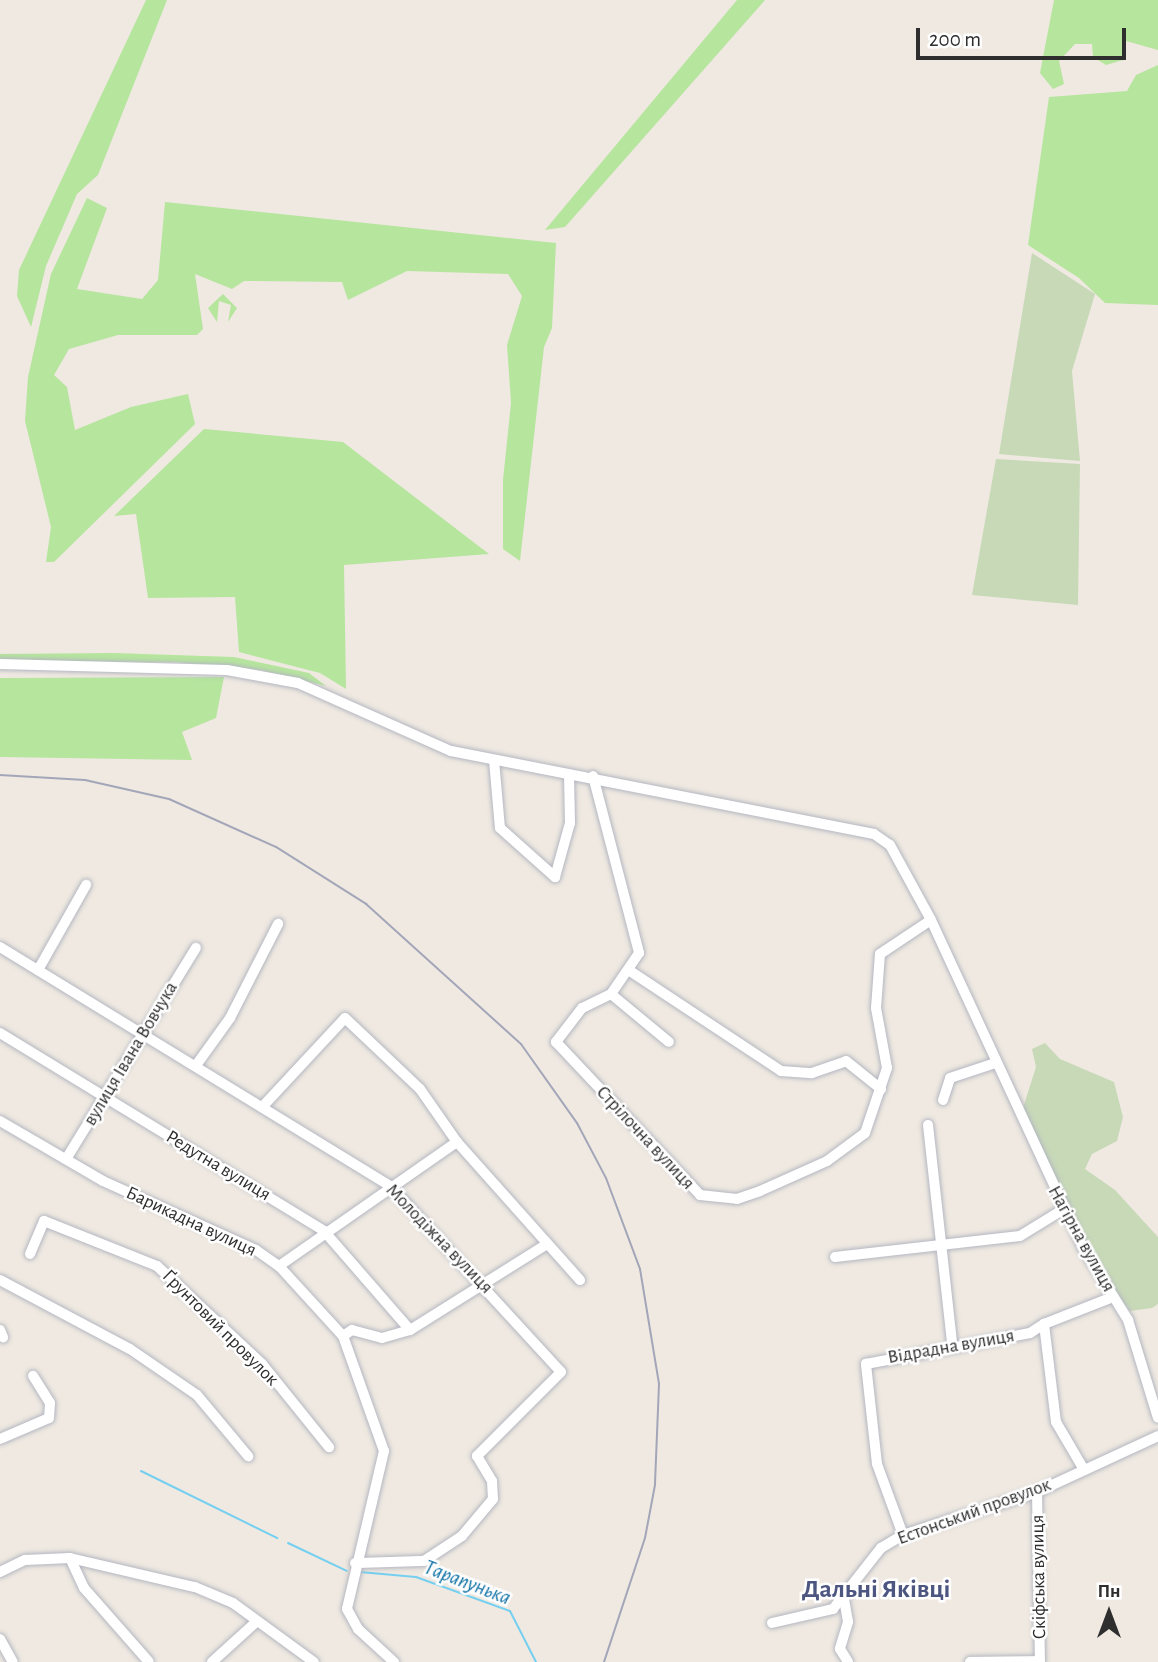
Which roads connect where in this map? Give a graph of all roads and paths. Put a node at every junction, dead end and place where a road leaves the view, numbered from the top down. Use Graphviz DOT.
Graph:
graph roads {
  1 [pos="0,664"];
  2 [pos="494,760"];
  3 [pos="569,775"];
  4 [pos="593,776"];
  5 [pos="86,885"];
  6 [pos="931,920"];
  7 [pos="278,924"];
  8 [pos="0,947"];
  9 [pos="196,948"];
  10 [pos="38,970"];
  11 [pos="630,971"];
  12 [pos="611,994"];
  13 [pos="0,1033"];
  14 [pos="143,1034"];
  15 [pos="668,1042"];
  16 [pos="995,1063"];
  17 [pos="197,1065"];
  18 [pos="881,1088"];
  19 [pos="107,1098"];
  20 [pos="943,1100"];
  21 [pos="265,1104"];
  22 [pos="0,1121"];
  23 [pos="928,1125"];
  24 [pos="457,1142"];
  25 [pos="66,1159"];
  26 [pos="391,1187"];
  27 [pos="1064,1209"];
  28 [pos="324,1231"];
  29 [pos="547,1244"];
  30 [pos="938,1245"];
  31 [pos="30,1254"];
  32 [pos="835,1257"];
  33 [pos="279,1266"];
  34 [pos="0,1280"];
  35 [pos="580,1280"];
  36 [pos="484,1284"];
  37 [pos="1113,1297"];
  38 [pos="1044,1324"];
  39 [pos="410,1330"];
  40 [pos="342,1336"];
  41 [pos="952,1344"];
  42 [pos="33,1377"];
  43 [pos="1158,1418"];
  44 [pos="1158,1436"];
  45 [pos="0,1439"];
  46 [pos="329,1447"];
  47 [pos="248,1456"];
  48 [pos="1083,1468"];
  49 [pos="1037,1492"];
  50 [pos="903,1535"];
  51 [pos="70,1558"];
  52 [pos="355,1563"];
  53 [pos="0,1572"];
  54 [pos="844,1599"];
  55 [pos="255,1623"];
  56 [pos="772,1623"];
  57 [pos="0,1639"];
  58 [pos="1040,1661"];
  59 [pos="13,1662"];
  60 [pos="149,1662"];
  61 [pos="212,1662"];
  62 [pos="314,1662"];
  63 [pos="394,1662"];
  64 [pos="848,1662"];
  65 [pos="970,1662"];
  1 -- 2 [label="street"];
  2 -- 3 [label="street"];
  2 -- 3 [label="street"];
  3 -- 4 [label="street"];
  4 -- 6 [label="street, Нагірна вулиця"];
  4 -- 11 [label="street"];
  5 -- 10 [label="street"];
  6 -- 16 [label="street, Нагірна вулиця"];
  6 -- 18 [label="street, Стрілочна вулиця"];
  7 -- 17 [label="street"];
  8 -- 10 [label="street, Молодіжна вулиця"];
  9 -- 14 [label="street, вулиця Івана Вовчука"];
  10 -- 14 [label="street, Молодіжна вулиця"];
  11 -- 12 [label="street"];
  11 -- 18 [label="street"];
  12 -- 15 [label="street"];
  12 -- 18 [label="street, Стрілочна вулиця"];
  13 -- 19 [label="street, Редутна вулиця"];
  14 -- 17 [label="street, Молодіжна вулиця"];
  14 -- 19 [label="street, вулиця Івана Вовчука"];
  16 -- 20 [label="street"];
  16 -- 27 [label="street, Нагірна вулиця"];
  17 -- 21 [label="street, Молодіжна вулиця"];
  19 -- 25 [label="street, вулиця Івана Вовчука"];
  19 -- 28 [label="street, Редутна вулиця"];
  21 -- 24 [label="street"];
  21 -- 26 [label="street, Молодіжна вулиця"];
  22 -- 25 [label="street, Барикадна вулиця"];
  23 -- 30 [label="street"];
  24 -- 26 [label="street"];
  24 -- 29 [label="street"];
  25 -- 33 [label="street, Барикадна вулиця"];
  26 -- 28 [label="street"];
  26 -- 36 [label="street, Молодіжна вулиця"];
  27 -- 30 [label="street"];
  27 -- 37 [label="street, Нагірна вулиця"];
  28 -- 33 [label="street"];
  28 -- 39 [label="street, Редутна вулиця"];
  29 -- 35 [label="street"];
  29 -- 36 [label="street"];
  30 -- 32 [label="street"];
  30 -- 41 [label="street"];
  31 -- 46 [label="street, Ґрунтовий провулок"];
  33 -- 40 [label="street, Барикадна вулиця"];
  34 -- 47 [label="street"];
  36 -- 39 [label="street"];
  36 -- 52 [label="street, Молодіжна вулиця"];
  37 -- 38 [label="street, Відрадна вулиця"];
  37 -- 43 [label="street, Нагірна вулиця"];
  38 -- 41 [label="street, Відрадна вулиця"];
  38 -- 48 [label="street"];
  39 -- 40 [label="street"];
  40 -- 52 [label="street, Барикадна вулиця"];
  41 -- 50 [label="street, Відрадна вулиця"];
  42 -- 45 [label="street"];
  44 -- 48 [label="street, Естонський провулок"];
  48 -- 49 [label="street, Естонський провулок"];
  49 -- 50 [label="street, Естонський провулок"];
  49 -- 58 [label="street, Скіфська вулиця"];
  50 -- 54 [label="street, Естонський провулок"];
  51 -- 53 [label="street"];
  51 -- 55 [label="street"];
  51 -- 60 [label="street"];
  52 -- 63 [label="street, Барикадна вулиця"];
  54 -- 56 [label="street, Естонський провулок"];
  54 -- 64 [label="street"];
  55 -- 61 [label="street"];
  55 -- 62 [label="street"];
  57 -- 59 [label="street"];
  58 -- 65 [label="street"];
}
